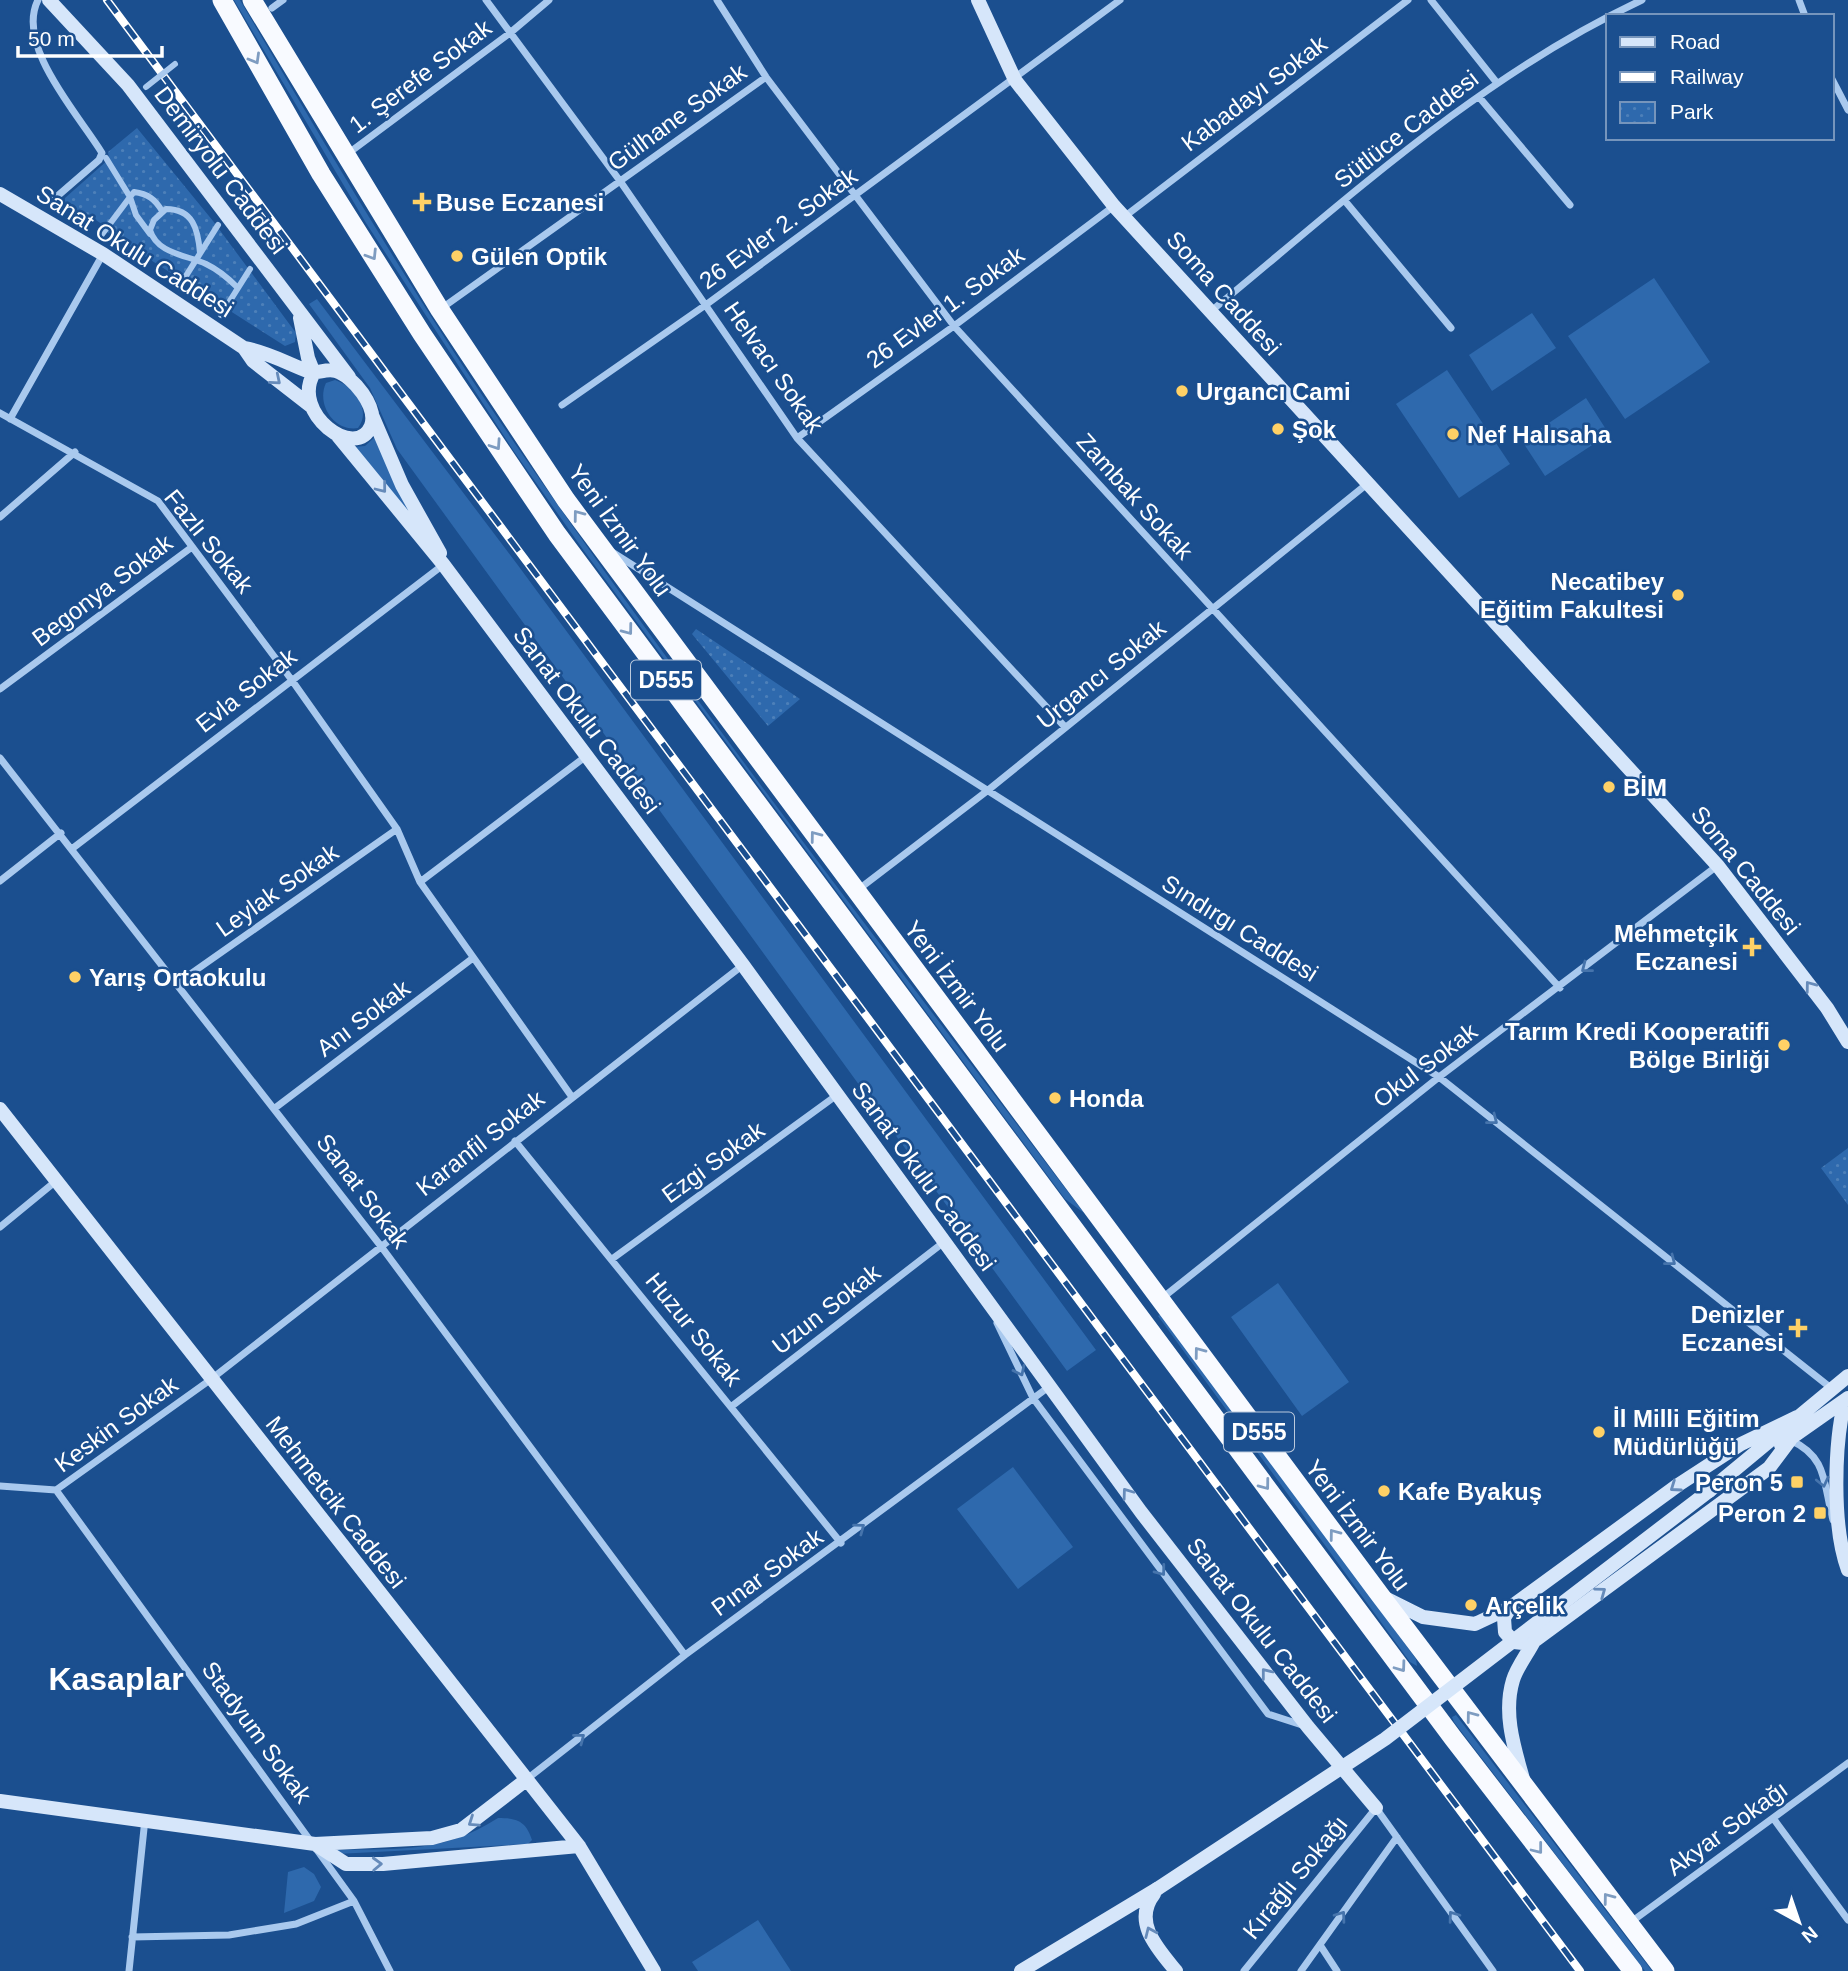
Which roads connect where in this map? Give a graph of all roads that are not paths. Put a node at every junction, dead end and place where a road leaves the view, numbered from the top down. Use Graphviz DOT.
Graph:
graph roads {
  1 [pos="38,0"];
  2 [pos="49,0"];
  3 [pos="222,0"];
  4 [pos="252,0"];
  5 [pos="283,0"];
  6 [pos="486,0"];
  7 [pos="549,0"];
  8 [pos="717,0"];
  9 [pos="978,0"];
  10 [pos="1120,0"];
  11 [pos="1408,0"];
  12 [pos="1431,0"];
  13 [pos="1642,0"];
  14 [pos="272,8"];
  15 [pos="1612,14"];
  16 [pos="1606,17"];
  17 [pos="510,33"];
  18 [pos="175,65"];
  19 [pos="766,77"];
  20 [pos="1015,80"];
  21 [pos="1497,83"];
  22 [pos="1834,83"];
  23 [pos="146,87"];
  24 [pos="1479,97"];
  25 [pos="1848,110"];
  26 [pos="345,155"];
  27 [pos="106,158"];
  28 [pos="620,181"];
  29 [pos="0,194"];
  30 [pos="853,196"];
  31 [pos="130,197"];
  32 [pos="54,199"];
  33 [pos="1345,201"];
  34 [pos="1570,205"];
  35 [pos="1119,211"];
  36 [pos="162,212"];
  37 [pos="218,225"];
  38 [pos="152,236"];
  39 [pos="100,237"];
  40 [pos="200,253"];
  41 [pos="103,254"];
  42 [pos="196,260"];
  43 [pos="250,269"];
  44 [pos="179,287"];
  45 [pos="238,288"];
  46 [pos="707,304"];
  47 [pos="296,308"];
  48 [pos="440,310"];
  49 [pos="1210,312"];
  50 [pos="221,314"];
  51 [pos="954,326"];
  52 [pos="1451,328"];
  53 [pos="308,347"];
  54 [pos="244,348"];
  55 [pos="287,362"];
  56 [pos="314,373"];
  57 [pos="349,377"];
  58 [pos="562,405"];
  59 [pos="312,407"];
  60 [pos="0,413"];
  61 [pos="372,415"];
  62 [pos="10,419"];
  63 [pos="338,436"];
  64 [pos="797,438"];
  65 [pos="75,452"];
  66 [pos="1367,484"];
  67 [pos="0,517"];
  68 [pos="598,543"];
  69 [pos="192,547"];
  70 [pos="443,564"];
  71 [pos="1212,610"];
  72 [pos="291,679"];
  73 [pos="0,689"];
  74 [pos="1065,727"];
  75 [pos="585,757"];
  76 [pos="0,758"];
  77 [pos="986,791"];
  78 [pos="397,830"];
  79 [pos="61,833"];
  80 [pos="73,848"];
  81 [pos="1718,866"];
  82 [pos="0,881"];
  83 [pos="420,882"];
  84 [pos="856,891"];
  85 [pos="473,958"];
  86 [pos="743,965"];
  87 [pos="179,982"];
  88 [pos="1560,988"];
  89 [pos="1848,1042"];
  90 [pos="1439,1077"];
  91 [pos="837,1095"];
  92 [pos="572,1097"];
  93 [pos="275,1108"];
  94 [pos="0,1109"];
  95 [pos="515,1141"];
  96 [pos="56,1181"];
  97 [pos="0,1227"];
  98 [pos="944,1242"];
  99 [pos="380,1245"];
  100 [pos="612,1259"];
  101 [pos="986,1300"];
  102 [pos="1160,1300"];
  103 [pos="1139,1316"];
  104 [pos="1848,1376"];
  105 [pos="210,1380"];
  106 [pos="1050,1386"];
  107 [pos="1831,1388"];
  108 [pos="1033,1398"];
  109 [pos="1847,1399"];
  110 [pos="732,1406"];
  111 [pos="1797,1417"];
  112 [pos="1790,1440"];
  113 [pos="0,1486"];
  114 [pos="56,1490"];
  115 [pos="1709,1491"];
  116 [pos="1840,1538"];
  117 [pos="841,1542"];
  118 [pos="1848,1570"];
  119 [pos="1380,1595"];
  120 [pos="1511,1606"];
  121 [pos="1534,1640"];
  122 [pos="685,1656"];
  123 [pos="1308,1727"];
  124 [pos="1848,1763"];
  125 [pos="526,1780"];
  126 [pos="1527,1790"];
  127 [pos="0,1801"];
  128 [pos="1376,1808"];
  129 [pos="1773,1818"];
  130 [pos="145,1819"];
  131 [pos="1397,1837"];
  132 [pos="314,1844"];
  133 [pos="579,1846"];
  134 [pos="1157,1889"];
  135 [pos="354,1901"];
  136 [pos="1848,1920"];
  137 [pos="1628,1924"];
  138 [pos="132,1937"];
  139 [pos="1320,1945"];
  140 [pos="129,1971"];
  141 [pos="390,1971"];
  142 [pos="652,1971"];
  143 [pos="1021,1971"];
  144 [pos="1176,1971"];
  145 [pos="1244,1971"];
  146 [pos="1301,1971"];
  147 [pos="1337,1971"];
  148 [pos="1493,1971"];
  149 [pos="1633,1971"];
  150 [pos="1665,1971"];
  1 -- 32 [label="street"];
  2 -- 47 [label="main road, Demiryolu Caddesi"];
  3 -- 103 [label="highway, Yeni İzmir Yolu / D555, one-way"];
  4 -- 26 [label="highway, Yeni İzmir Yolu / D555"];
  5 -- 14 [label="street"];
  6 -- 17 [label="street, Helvacı Sokak"];
  7 -- 17 [label="street, 1. Şerefe Sokak"];
  8 -- 19 [label="street, Zambak Sokak"];
  9 -- 20 [label="main road, Soma Caddesi"];
  10 -- 20 [label="street, 26 Evler 2. Sokak"];
  11 -- 35 [label="street, Kabadayı Sokak"];
  12 -- 21 [label="street"];
  13 -- 15 [label="street, Sütlüce Caddesi"];
  16 -- 21 [label="street, Sütlüce Caddesi"];
  17 -- 26 [label="street, 1. Şerefe Sokak"];
  17 -- 28 [label="street, Helvacı Sokak"];
  18 -- 23 [label="street, bridge"];
  19 -- 28 [label="street, Gülhane Sokak"];
  19 -- 30 [label="street, Zambak Sokak"];
  20 -- 30 [label="street, 26 Evler 2. Sokak"];
  20 -- 35 [label="main road, Soma Caddesi"];
  21 -- 24 [label="street, Sütlüce Caddesi"];
  22 -- 25 [label="street"];
  24 -- 33 [label="street, Sütlüce Caddesi"];
  24 -- 34 [label="street"];
  26 -- 48 [label="highway, Yeni İzmir Yolu / D555"];
  27 -- 31 [label="street"];
  28 -- 46 [label="street, Helvacı Sokak"];
  28 -- 48 [label="street, Gülhane Sokak"];
  29 -- 41 [label="main road, Sanat Okulu Caddesi"];
  30 -- 46 [label="street, 26 Evler 2. Sokak"];
  30 -- 51 [label="street, Zambak Sokak"];
  31 -- 36 [label="street"];
  31 -- 38 [label="street"];
  31 -- 39 [label="street"];
  33 -- 49 [label="street, Sütlüce Caddesi"];
  33 -- 52 [label="street"];
  35 -- 49 [label="main road, Soma Caddesi"];
  35 -- 51 [label="street, 26 Evler 1. Sokak"];
  36 -- 38 [label="street"];
  36 -- 40 [label="street"];
  37 -- 40 [label="street"];
  38 -- 42 [label="street"];
  40 -- 42 [label="street"];
  41 -- 54 [label="main road, Sanat Okulu Caddesi"];
  41 -- 62 [label="street"];
  42 -- 44 [label="street"];
  42 -- 45 [label="street"];
  43 -- 45 [label="street"];
  45 -- 50 [label="street"];
  46 -- 58 [label="street, 26 Evler 2. Sokak"];
  46 -- 64 [label="street, Helvacı Sokak"];
  47 -- 53 [label="main road"];
  47 -- 57 [label="main road, Demiryolu Caddesi"];
  68 -- 48 [label="highway, Yeni İzmir Yolu / D555, one-way"];
  49 -- 66 [label="main road, Soma Caddesi"];
  51 -- 64 [label="street, 26 Evler 1. Sokak"];
  51 -- 71 [label="street, Zambak Sokak"];
  53 -- 55 [label="main road"];
  53 -- 56 [label="main road"];
  54 -- 55 [label="main road"];
  54 -- 59 [label="main road, one-way"];
  55 -- 56 [label="main road"];
  56 -- 57 [label="main road"];
  56 -- 59 [label="main road"];
  57 -- 61 [label="main road"];
  59 -- 63 [label="main road"];
  60 -- 62 [label="street, Fazlı Sokak"];
  61 -- 63 [label="main road"];
  61 -- 70 [label="main road"];
  62 -- 65 [label="street, Fazlı Sokak"];
  63 -- 70 [label="main road, one-way"];
  64 -- 74 [label="street, Helvacı Sokak"];
  65 -- 67 [label="street"];
  65 -- 69 [label="street, Fazlı Sokak"];
  66 -- 71 [label="street, Urgancı Sokak"];
  66 -- 81 [label="main road, Soma Caddesi"];
  68 -- 77 [label="street, Sındırgı Caddesi"];
  84 -- 68 [label="highway, Yeni İzmir Yolu / D555, one-way"];
  69 -- 72 [label="street, Fazlı Sokak"];
  69 -- 73 [label="street, Begonya Sokak"];
  70 -- 72 [label="street, Evla Sokak"];
  70 -- 75 [label="main road, Sanat Okulu Caddesi"];
  71 -- 74 [label="street, Urgancı Sokak"];
  71 -- 88 [label="street, Zambak Sokak"];
  72 -- 78 [label="street, Fazlı Sokak"];
  72 -- 80 [label="street, Evla Sokak"];
  74 -- 77 [label="street, Urgancı Sokak"];
  75 -- 83 [label="street"];
  75 -- 86 [label="main road, Sanat Okulu Caddesi"];
  76 -- 79 [label="street, Sanat Sokak"];
  77 -- 84 [label="street, Urgancı Sokak"];
  77 -- 90 [label="street, Sındırgı Caddesi"];
  78 -- 83 [label="street, Fazlı Sokak"];
  78 -- 87 [label="street, Leylak Sokak"];
  79 -- 80 [label="street, Sanat Sokak"];
  79 -- 82 [label="street"];
  80 -- 87 [label="street, Sanat Sokak"];
  81 -- 88 [label="street, Okul Sokak, one-way"];
  89 -- 81 [label="main road, Soma Caddesi, one-way"];
  83 -- 85 [label="street, Fazlı Sokak"];
  84 -- 102 [label="highway, Yeni İzmir Yolu / D555"];
  85 -- 92 [label="street, Fazlı Sokak"];
  85 -- 93 [label="street, Anı Sokak"];
  86 -- 91 [label="main road, Sanat Okulu Caddesi"];
  86 -- 92 [label="street, Karanfil Sokak"];
  87 -- 93 [label="street, Sanat Sokak"];
  88 -- 90 [label="street, Okul Sokak"];
  90 -- 102 [label="street, Okul Sokak"];
  90 -- 107 [label="street, Sındırgı Caddesi, one-way"];
  91 -- 98 [label="main road, Sanat Okulu Caddesi"];
  91 -- 100 [label="street, Ezgi Sokak"];
  92 -- 95 [label="street, Karanfil Sokak"];
  93 -- 99 [label="street, Sanat Sokak"];
  94 -- 96 [label="main road, Mehmetcik Caddesi"];
  95 -- 99 [label="street, Karanfil Sokak"];
  95 -- 100 [label="street, Huzur Sokak"];
  96 -- 97 [label="street"];
  96 -- 105 [label="main road, Mehmetcik Caddesi"];
  98 -- 101 [label="main road, Sanat Okulu Caddesi"];
  98 -- 110 [label="street, Uzun Sokak"];
  99 -- 105 [label="street, Karanfil Sokak"];
  99 -- 122 [label="street, Sanat Sokak"];
  100 -- 110 [label="street, Huzur Sokak"];
  101 -- 106 [label="main road, Sanat Okulu Caddesi"];
  101 -- 108 [label="street, one-way"];
  102 -- 103 [label="highway"];
  119 -- 102 [label="highway, Yeni İzmir Yolu / D555, one-way"];
  103 -- 149 [label="highway, Yeni İzmir Yolu / D555, one-way"];
  104 -- 107 [label="main road"];
  105 -- 114 [label="street, Keskin Sokak"];
  105 -- 125 [label="main road, Mehmetcik Caddesi"];
  106 -- 108 [label="street, Pınar Sokak"];
  123 -- 106 [label="main road, Sanat Okulu Caddesi, one-way"];
  107 -- 111 [label="main road"];
  117 -- 108 [label="street, Pınar Sokak, one-way"];
  108 -- 123 [label="street, one-way"];
  109 -- 112 [label="main road"];
  109 -- 116 [label="main road"];
  110 -- 117 [label="street, Huzur Sokak"];
  111 -- 115 [label="main road"];
  111 -- 120 [label="main road, one-way"];
  112 -- 115 [label="main road"];
  112 -- 116 [label="street, one-way"];
  121 -- 112 [label="main road, one-way"];
  113 -- 114 [label="street, Keskin Sokak"];
  114 -- 132 [label="street, Stadyum Sokak"];
  115 -- 134 [label="main road, bridge"];
  116 -- 118 [label="main road"];
  117 -- 122 [label="street, Pınar Sokak"];
  119 -- 120 [label="main road"];
  126 -- 119 [label="highway, Yeni İzmir Yolu / D555, one-way"];
  120 -- 121 [label="main road"];
  121 -- 126 [label="main road"];
  125 -- 122 [label="street, Pınar Sokak, one-way"];
  123 -- 128 [label="main road, Sanat Okulu Caddesi"];
  124 -- 129 [label="street, Akyar Sokağı"];
  125 -- 132 [label="main road, one-way"];
  125 -- 133 [label="main road, Mehmetcik Caddesi"];
  137 -- 126 [label="highway, Yeni İzmir Yolu / D555, one-way"];
  127 -- 130 [label="main road"];
  128 -- 131 [label="street"];
  128 -- 145 [label="street, Kırağlı Sokağı"];
  129 -- 136 [label="street"];
  129 -- 137 [label="street, Akyar Sokağı"];
  130 -- 132 [label="main road"];
  130 -- 138 [label="street"];
  139 -- 131 [label="street, one-way"];
  148 -- 131 [label="street, one-way"];
  132 -- 133 [label="main road, one-way"];
  132 -- 135 [label="street, Stadyum Sokak"];
  133 -- 142 [label="main road, Mehmetcik Caddesi"];
  134 -- 143 [label="main road"];
  144 -- 134 [label="main road, one-way"];
  135 -- 138 [label="street"];
  135 -- 141 [label="street, Stadyum Sokak"];
  137 -- 150 [label="highway, Yeni İzmir Yolu / D555"];
  138 -- 140 [label="street"];
  139 -- 146 [label="street"];
  139 -- 147 [label="street"];
}
